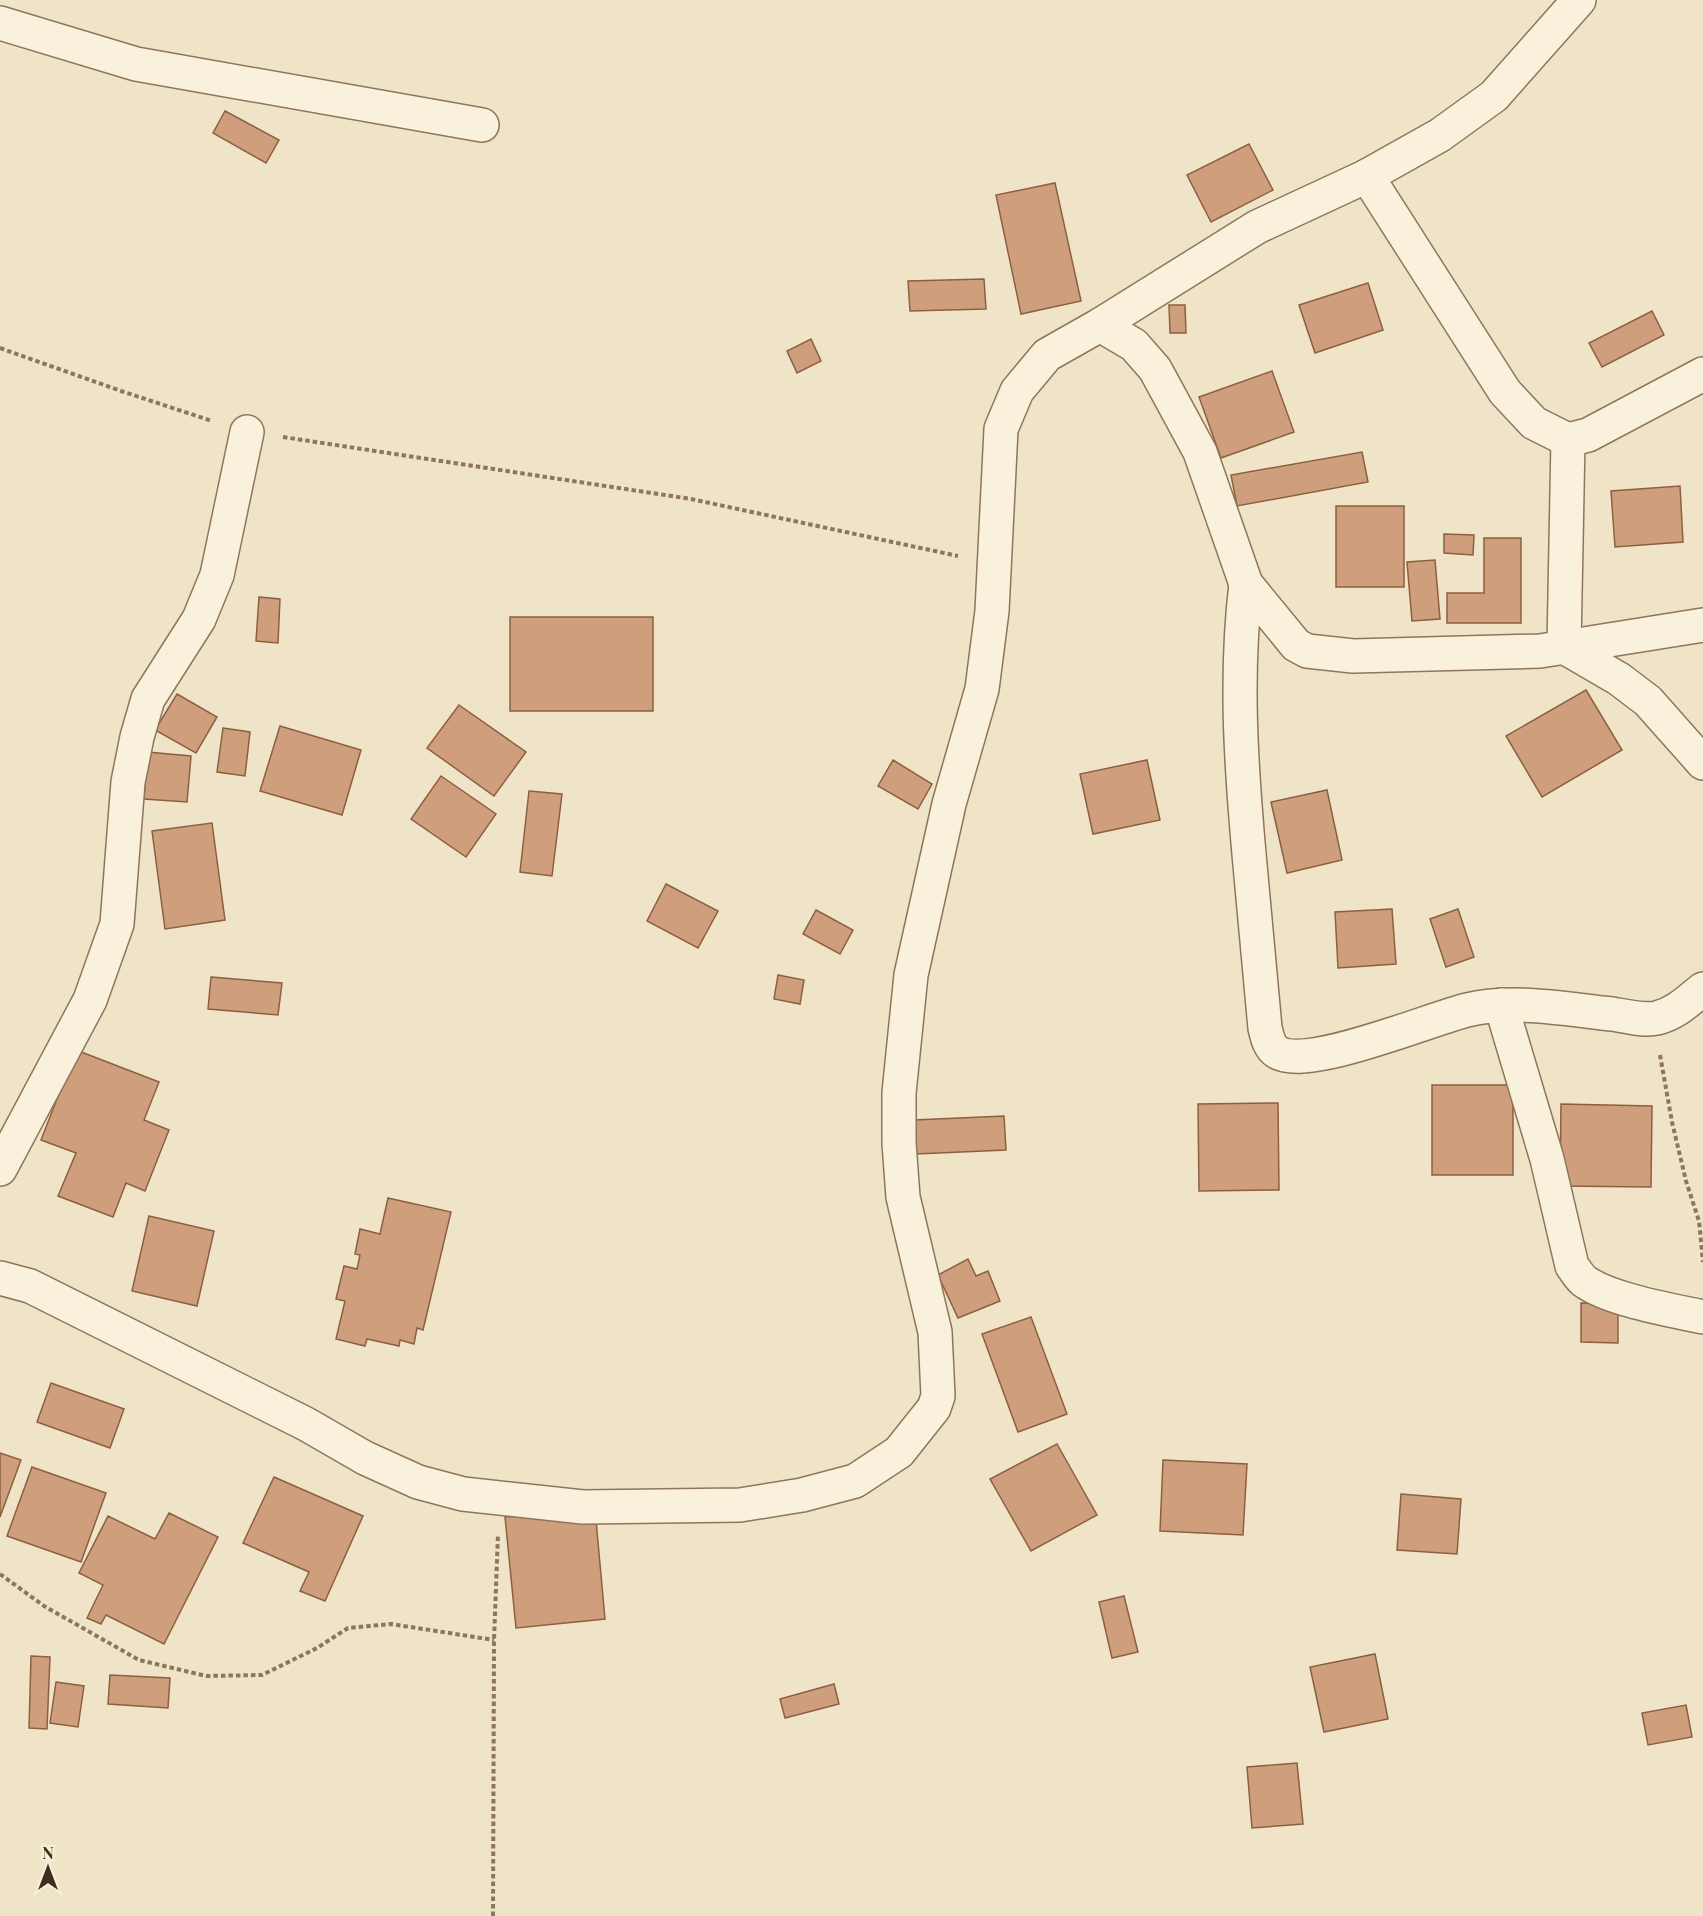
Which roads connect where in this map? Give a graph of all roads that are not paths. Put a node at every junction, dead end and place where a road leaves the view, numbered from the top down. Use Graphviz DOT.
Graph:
graph roads {
  1 [pos="1579,0"];
  2 [pos="0,23"];
  3 [pos="482,125"];
  4 [pos="1367,176"];
  5 [pos="1100,325"];
  6 [pos="1703,374"];
  7 [pos="246,432"];
  8 [pos="1568,440"];
  9 [pos="1246,584"];
  10 [pos="1703,625"];
  11 [pos="1564,647"];
  12 [pos="1703,763"];
  13 [pos="1703,989"];
  14 [pos="1501,1005"];
  15 [pos="0,1169"];
  16 [pos="0,1278"];
  17 [pos="1703,1317"];
  1 -- 4 [label="street"];
  2 -- 3 [label="street"];
  4 -- 5 [label="street"];
  4 -- 8 [label="street"];
  5 -- 9 [label="street"];
  5 -- 16 [label="street"];
  6 -- 8 [label="street"];
  7 -- 15 [label="street"];
  8 -- 11 [label="street"];
  9 -- 11 [label="street"];
  9 -- 14 [label="street"];
  10 -- 11 [label="street"];
  11 -- 12 [label="street"];
  13 -- 14 [label="street"];
  14 -- 17 [label="street"];
}
